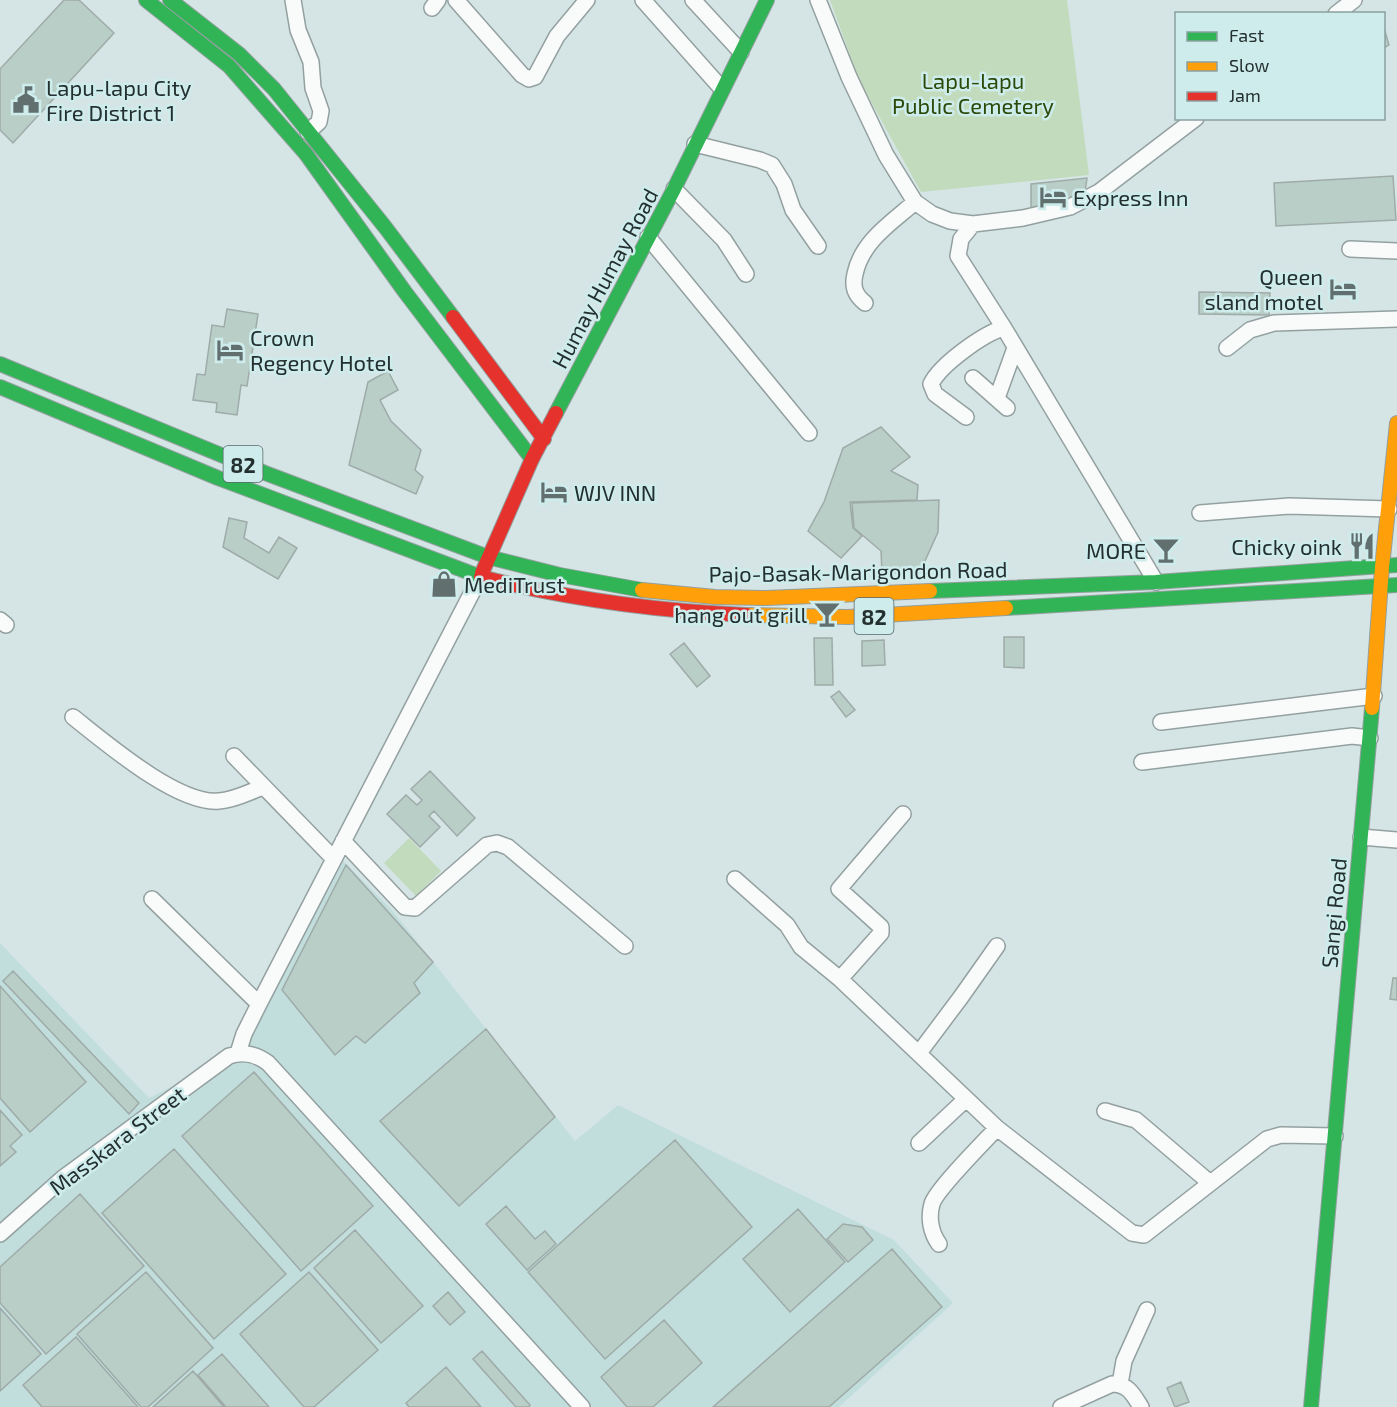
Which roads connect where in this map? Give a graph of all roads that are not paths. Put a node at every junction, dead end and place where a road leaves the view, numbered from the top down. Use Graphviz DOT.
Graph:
graph roads {
  1 [pos="146,0"];
  2 [pos="170,0"];
  3 [pos="293,0"];
  4 [pos="456,0"];
  5 [pos="586,0"];
  6 [pos="643,0"];
  7 [pos="693,0"];
  8 [pos="768,0"];
  9 [pos="818,0"];
  10 [pos="1354,0"];
  11 [pos="1339,12"];
  12 [pos="741,52"];
  13 [pos="722,89"];
  14 [pos="1193,120"];
  15 [pos="308,132"];
  16 [pos="695,144"];
  17 [pos="674,189"];
  18 [pos="915,202"];
  19 [pos="973,224"];
  20 [pos="648,237"];
  21 [pos="818,246"];
  22 [pos="1350,249"];
  23 [pos="1397,251"];
  24 [pos="746,274"];
  25 [pos="423,278"];
  26 [pos="405,292"];
  27 [pos="865,303"];
  28 [pos="1397,319"];
  29 [pos="1004,328"];
  30 [pos="1015,348"];
  31 [pos="1227,348"];
  32 [pos="0,364"];
  33 [pos="973,378"];
  34 [pos="0,387"];
  35 [pos="966,417"];
  36 [pos="1397,423"];
  37 [pos="809,432"];
  38 [pos="544,439"];
  39 [pos="532,459"];
  40 [pos="1389,509"];
  41 [pos="1200,513"];
  42 [pos="488,557"];
  43 [pos="1397,565"];
  44 [pos="1382,567"];
  45 [pos="480,577"];
  46 [pos="1155,582"];
  47 [pos="1397,585"];
  48 [pos="1381,586"];
  49 [pos="1374,696"];
  50 [pos="73,717"];
  51 [pos="1161,722"];
  52 [pos="1370,738"];
  53 [pos="234,756"];
  54 [pos="1142,762"];
  55 [pos="263,787"];
  56 [pos="903,814"];
  57 [pos="1360,837"];
  58 [pos="1397,840"];
  59 [pos="342,841"];
  60 [pos="333,859"];
  61 [pos="735,879"];
  62 [pos="152,899"];
  63 [pos="625,946"];
  64 [pos="997,946"];
  65 [pos="840,979"];
  66 [pos="259,1005"];
  67 [pos="238,1053"];
  68 [pos="919,1053"];
  69 [pos="966,1099"];
  70 [pos="1106,1111"];
  71 [pos="997,1128"];
  72 [pos="1335,1136"];
  73 [pos="919,1143"];
  74 [pos="1209,1182"];
  75 [pos="0,1234"];
  76 [pos="939,1244"];
  77 [pos="1147,1310"];
  78 [pos="1120,1384"];
  79 [pos="582,1407"];
  80 [pos="1061,1407"];
  81 [pos="1141,1407"];
  82 [pos="1311,1407"];
  1 -- 26 [label="street"];
  2 -- 15 [label="street"];
  3 -- 15 [label="street"];
  4 -- 5 [label="street"];
  6 -- 13 [label="street"];
  7 -- 12 [label="street"];
  8 -- 12 [label="street, Humay Humay Road"];
  9 -- 18 [label="street"];
  10 -- 11 [label="street"];
  12 -- 13 [label="street, Humay Humay Road"];
  13 -- 16 [label="street, Humay Humay Road"];
  14 -- 19 [label="street"];
  15 -- 25 [label="street"];
  16 -- 17 [label="street, Humay Humay Road"];
  16 -- 21 [label="street"];
  17 -- 20 [label="street, Humay Humay Road"];
  17 -- 24 [label="street"];
  18 -- 19 [label="street"];
  18 -- 27 [label="street"];
  19 -- 29 [label="street"];
  20 -- 37 [label="street"];
  20 -- 38 [label="street, Humay Humay Road"];
  22 -- 23 [label="street"];
  25 -- 26 [label="street"];
  25 -- 38 [label="street"];
  26 -- 39 [label="street"];
  28 -- 31 [label="street"];
  29 -- 30 [label="street"];
  29 -- 35 [label="street"];
  30 -- 33 [label="street"];
  30 -- 46 [label="street"];
  32 -- 42 [label="street, Pajo-Basak-Marigondon Road / 82"];
  34 -- 45 [label="street, Pajo-Basak-Marigondon Road / 82"];
  36 -- 40 [label="street, Sangi Road"];
  38 -- 39 [label="street, Humay Humay Road"];
  39 -- 42 [label="street, Humay Humay Road"];
  40 -- 41 [label="street"];
  40 -- 44 [label="street, Sangi Road"];
  42 -- 45 [label="street, Humay Humay Road"];
  42 -- 46 [label="street, Pajo-Basak-Marigondon Road / 82"];
  43 -- 44 [label="street, Pajo-Basak-Marigondon Road / 82"];
  44 -- 46 [label="street, Pajo-Basak-Marigondon Road / 82"];
  44 -- 48 [label="street, Sangi Road"];
  45 -- 48 [label="street, Pajo-Basak-Marigondon Road / 82"];
  45 -- 59 [label="street"];
  47 -- 48 [label="street, Pajo-Basak-Marigondon Road / 82"];
  48 -- 49 [label="street, Sangi Road"];
  49 -- 51 [label="street"];
  49 -- 52 [label="street, Sangi Road"];
  50 -- 55 [label="street"];
  52 -- 54 [label="street"];
  52 -- 57 [label="street, Sangi Road"];
  53 -- 55 [label="street"];
  55 -- 60 [label="street"];
  56 -- 65 [label="street"];
  57 -- 58 [label="street"];
  57 -- 72 [label="street, Sangi Road"];
  59 -- 60 [label="street"];
  59 -- 63 [label="street"];
  60 -- 66 [label="street"];
  61 -- 65 [label="street"];
  62 -- 66 [label="street"];
  64 -- 68 [label="street"];
  65 -- 68 [label="street"];
  66 -- 67 [label="street"];
  67 -- 75 [label="street, Masskara Street"];
  67 -- 79 [label="street"];
  68 -- 69 [label="street"];
  69 -- 71 [label="street"];
  69 -- 73 [label="street"];
  70 -- 74 [label="street"];
  71 -- 74 [label="street"];
  71 -- 76 [label="street"];
  72 -- 74 [label="street"];
  72 -- 82 [label="street, Sangi Road"];
  77 -- 78 [label="street"];
  78 -- 80 [label="street"];
  78 -- 81 [label="street"];
}
